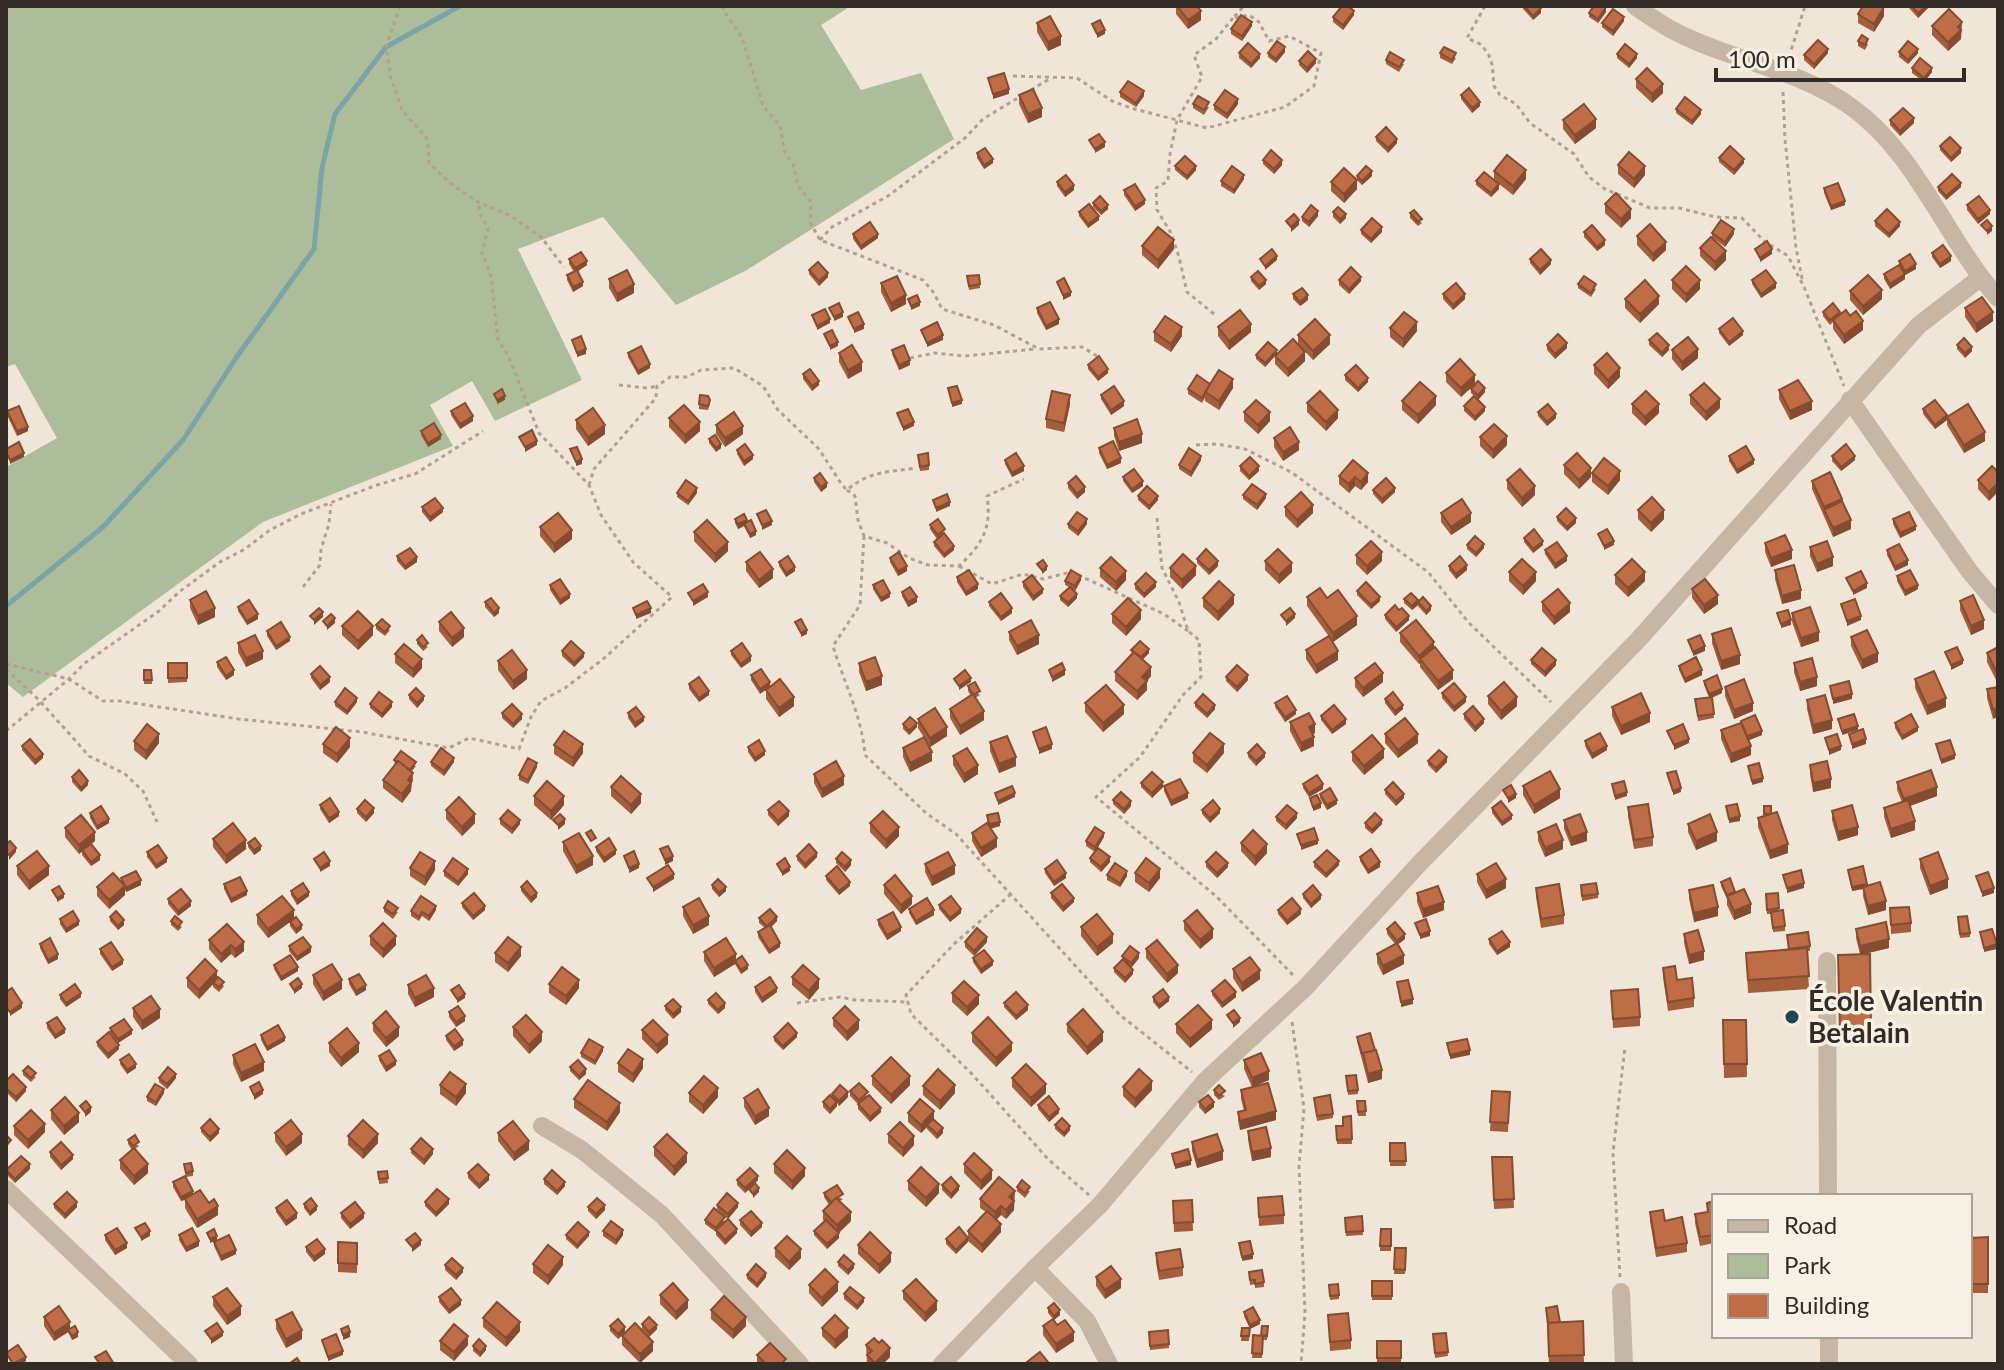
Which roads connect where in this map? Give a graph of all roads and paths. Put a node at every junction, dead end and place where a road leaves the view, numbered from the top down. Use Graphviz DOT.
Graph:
graph roads {
  1 [pos="400,6"];
  2 [pos="724,6"];
  3 [pos="1244,6"];
  4 [pos="1485,6"];
  5 [pos="1635,6"];
  6 [pos="1805,6"];
  7 [pos="1233,18"];
  8 [pos="1784,74"];
  9 [pos="1013,76"];
  10 [pos="1051,78"];
  11 [pos="1177,120"];
  12 [pos="478,202"];
  13 [pos="820,240"];
  14 [pos="564,267"];
  15 [pos="1980,278"];
  16 [pos="1804,287"];
  17 [pos="1998,298"];
  18 [pos="1214,314"];
  19 [pos="1039,349"];
  20 [pos="1097,356"];
  21 [pos="910,358"];
  22 [pos="619,385"];
  23 [pos="657,386"];
  24 [pos="1850,400"];
  25 [pos="483,431"];
  26 [pos="1196,445"];
  27 [pos="916,468"];
  28 [pos="1024,479"];
  29 [pos="589,485"];
  30 [pos="847,490"];
  31 [pos="331,504"];
  32 [pos="1157,518"];
  33 [pos="864,536"];
  34 [pos="959,566"];
  35 [pos="303,587"];
  36 [pos="1998,605"];
  37 [pos="1188,631"];
  38 [pos="6,667"];
  39 [pos="69,679"];
  40 [pos="40,701"];
  41 [pos="1566,716"];
  42 [pos="6,731"];
  43 [pos="157,822"];
  44 [pos="1011,894"];
  45 [pos="1827,961"];
  46 [pos="1300,993"];
  47 [pos="907,1002"];
  48 [pos="797,1003"];
  49 [pos="1625,1046"];
  50 [pos="1205,1081"];
  51 [pos="542,1126"];
  52 [pos="6,1189"];
  53 [pos="1828,1194"];
  54 [pos="1100,1205"];
  55 [pos="1035,1268"];
  56 [pos="1621,1292"];
  57 [pos="1829,1338"];
  58 [pos="189,1364"];
  59 [pos="800,1364"];
  60 [pos="942,1364"];
  61 [pos="1109,1364"];
  62 [pos="1301,1364"];
  63 [pos="1624,1364"];
  64 [pos="1829,1364"];
  1 -- 12 [label="path"];
  2 -- 13 [label="path"];
  3 -- 7 [label="path"];
  4 -- 16 [label="path"];
  5 -- 8 [label="street"];
  6 -- 8 [label="path"];
  7 -- 11 [label="path"];
  7 -- 11 [label="path"];
  8 -- 15 [label="street"];
  8 -- 16 [label="path"];
  9 -- 10 [label="path"];
  10 -- 11 [label="path"];
  10 -- 13 [label="path"];
  11 -- 18 [label="path"];
  12 -- 14 [label="path"];
  12 -- 29 [label="path"];
  13 -- 19 [label="path"];
  15 -- 17 [label="street"];
  15 -- 24 [label="street"];
  16 -- 24 [label="path"];
  19 -- 20 [label="path"];
  19 -- 21 [label="path"];
  22 -- 23 [label="path"];
  23 -- 29 [label="path"];
  23 -- 30 [label="path"];
  24 -- 36 [label="street"];
  24 -- 41 [label="street"];
  25 -- 31 [label="path"];
  26 -- 41 [label="path"];
  27 -- 30 [label="path"];
  28 -- 34 [label="path"];
  29 -- 39 [label="path"];
  30 -- 33 [label="path"];
  31 -- 35 [label="path"];
  31 -- 39 [label="path"];
  32 -- 37 [label="path"];
  33 -- 34 [label="path"];
  33 -- 44 [label="path"];
  34 -- 37 [label="path"];
  37 -- 46 [label="path"];
  38 -- 39 [label="path"];
  38 -- 40 [label="path"];
  39 -- 40 [label="path"];
  40 -- 42 [label="path"];
  40 -- 43 [label="path"];
  41 -- 46 [label="street"];
  44 -- 47 [label="path"];
  44 -- 50 [label="path"];
  45 -- 53 [label="street"];
  46 -- 50 [label="street"];
  46 -- 62 [label="path"];
  47 -- 48 [label="path"];
  47 -- 54 [label="path"];
  49 -- 56 [label="path"];
  50 -- 54 [label="street"];
  51 -- 59 [label="street"];
  52 -- 58 [label="street"];
  54 -- 55 [label="street"];
  55 -- 60 [label="street"];
  55 -- 61 [label="street"];
  56 -- 63 [label="street"];
  57 -- 64 [label="street"];
}
